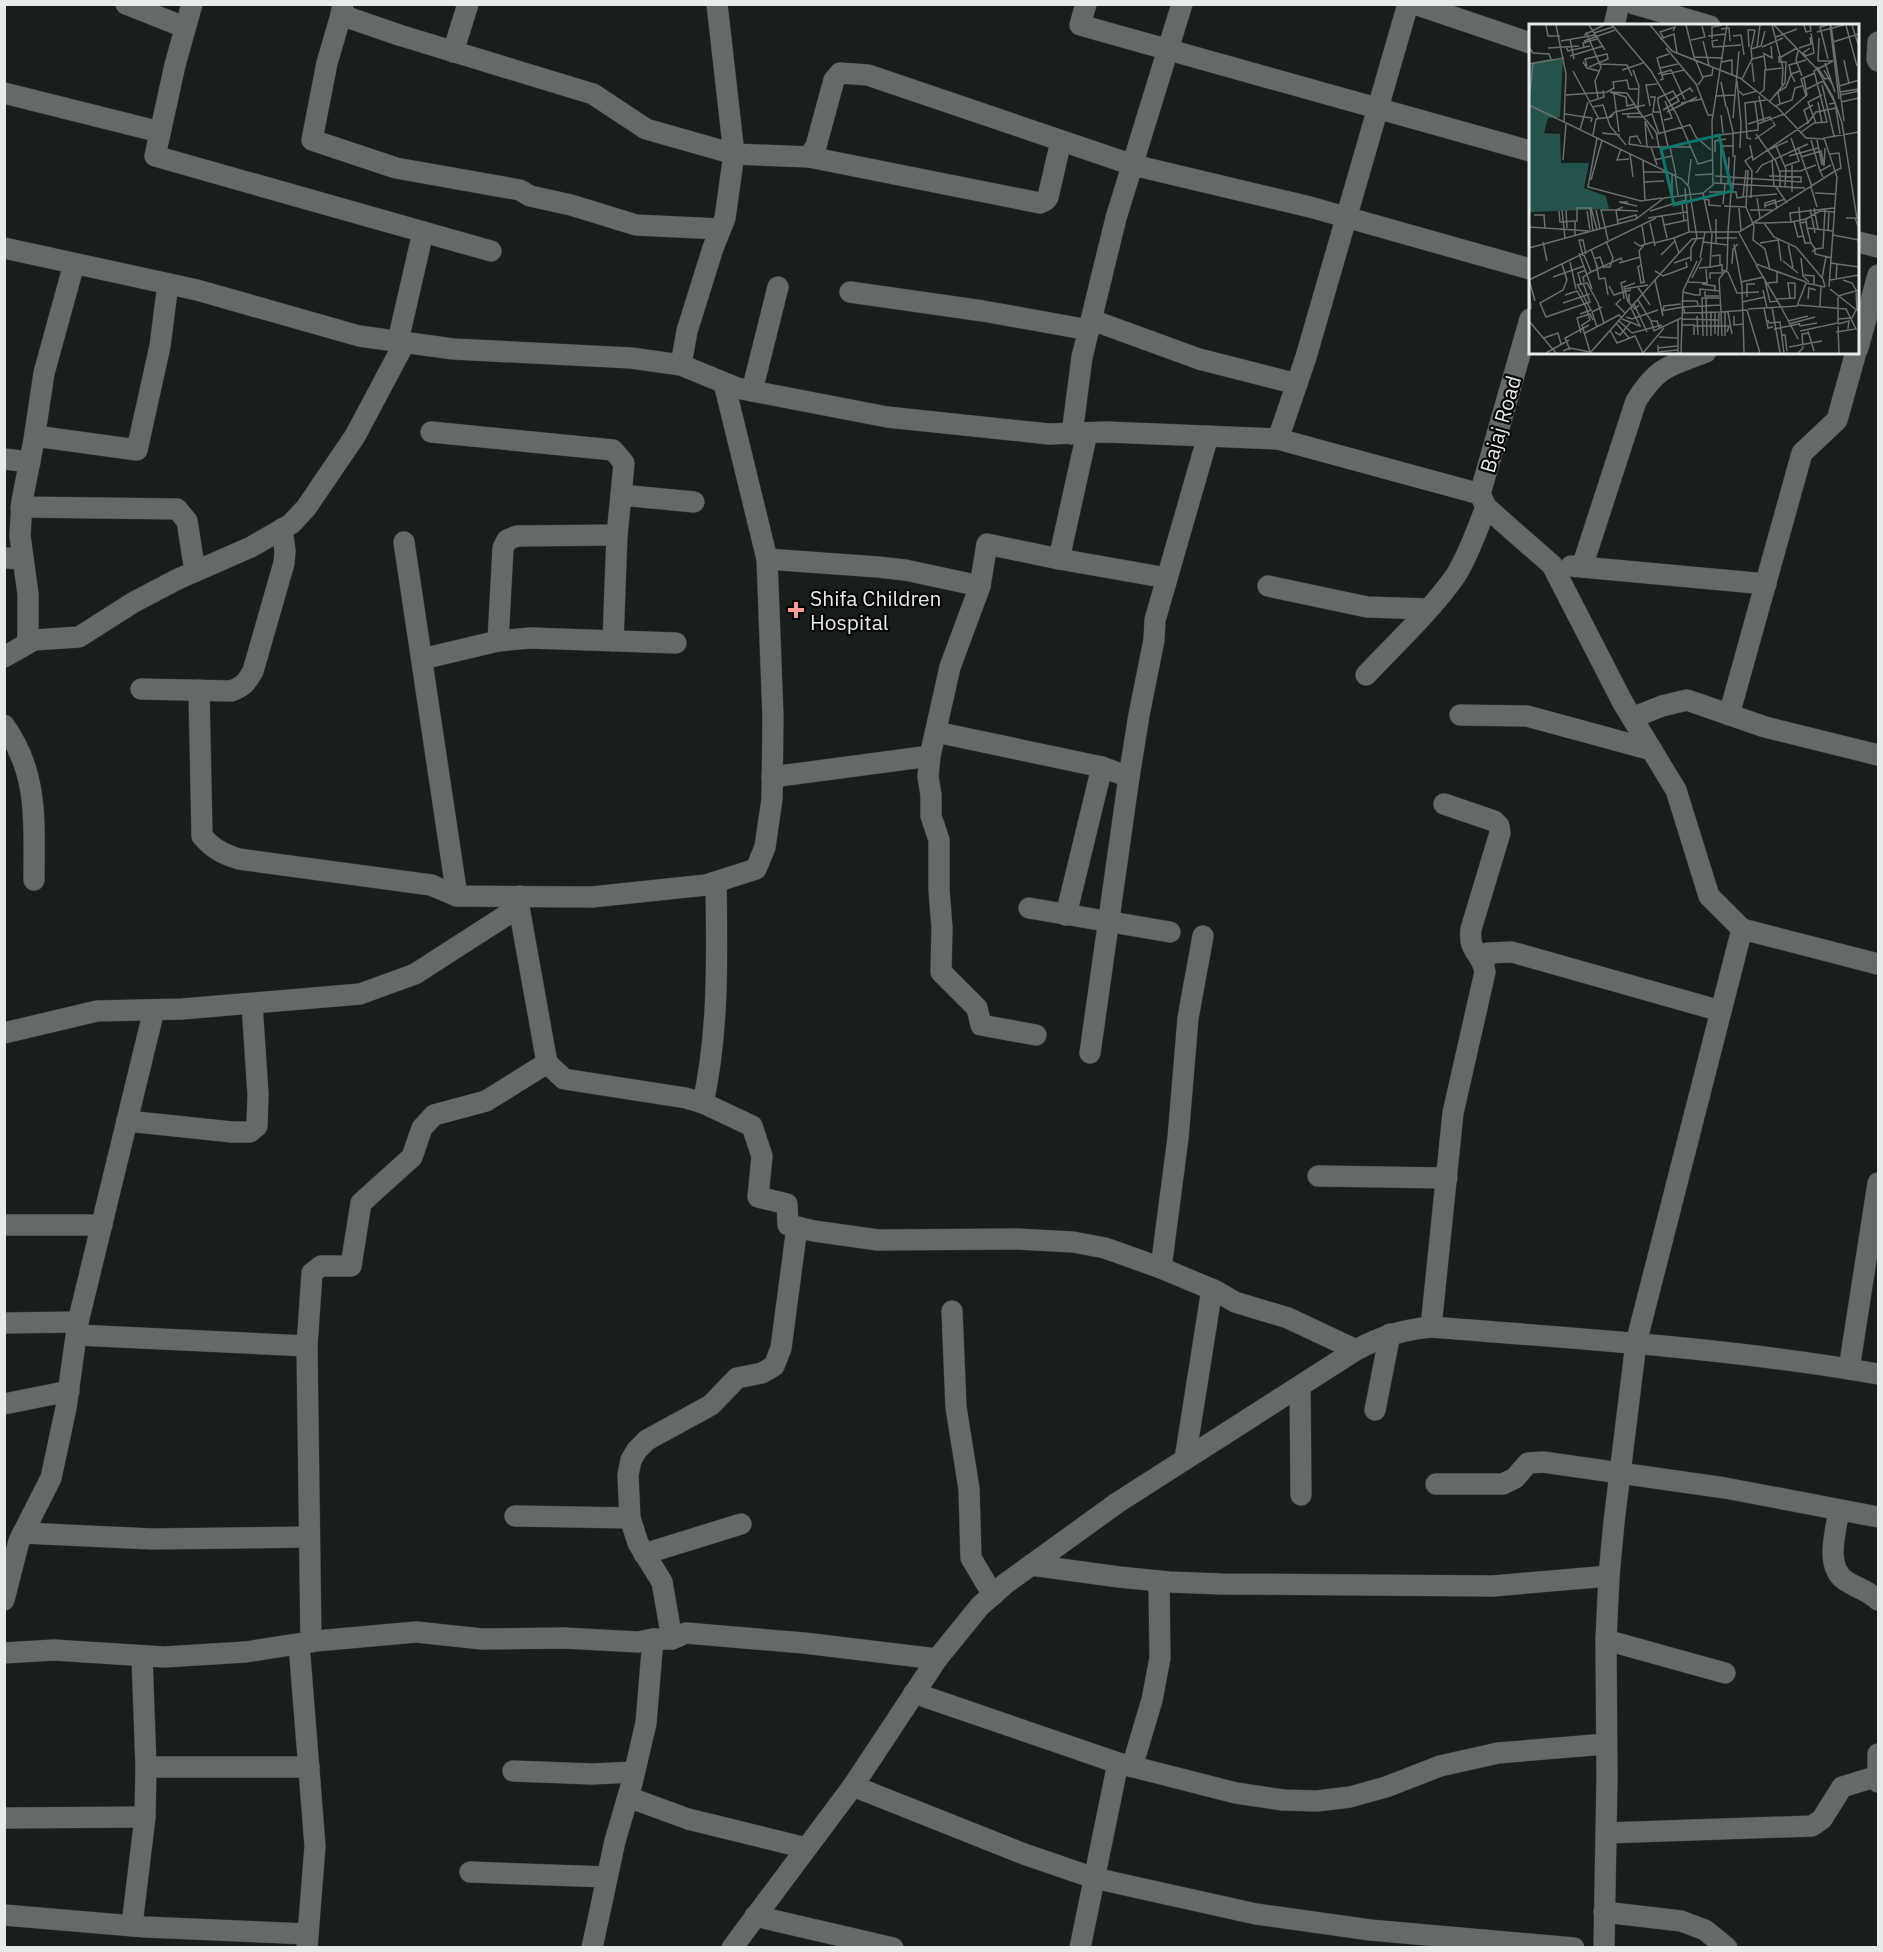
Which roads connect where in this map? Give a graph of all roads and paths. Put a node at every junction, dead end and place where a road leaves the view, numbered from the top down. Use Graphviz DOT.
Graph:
graph roads {
  1 [pos="126,4"];
  2 [pos="192,4"];
  3 [pos="468,4"];
  4 [pos="717,4"];
  5 [pos="1086,4"];
  6 [pos="1182,4"];
  7 [pos="1408,4"];
  8 [pos="1415,4"];
  9 [pos="1619,4"];
  10 [pos="1634,4"];
  11 [pos="342,10"];
  12 [pos="1614,24"];
  13 [pos="1703,24"];
  14 [pos="184,27"];
  15 [pos="1878,42"];
  16 [pos="1529,43"];
  17 [pos="1169,50"];
  18 [pos="453,52"];
  19 [pos="1878,62"];
  20 [pos="4,93"];
  21 [pos="1379,110"];
  22 [pos="160,132"];
  23 [pos="1061,141"];
  24 [pos="1529,151"];
  25 [pos="734,154"];
  26 [pos="809,157"];
  27 [pos="1133,165"];
  28 [pos="1347,217"];
  29 [pos="720,229"];
  30 [pos="423,232"];
  31 [pos="1859,243"];
  32 [pos="4,248"];
  33 [pos="1878,248"];
  34 [pos="491,251"];
  35 [pos="74,264"];
  36 [pos="1529,269"];
  37 [pos="1878,275"];
  38 [pos="168,284"];
  39 [pos="777,287"];
  40 [pos="850,292"];
  41 [pos="1529,323"];
  42 [pos="1090,325"];
  43 [pos="1859,341"];
  44 [pos="402,342"];
  45 [pos="1701,354"];
  46 [pos="1855,354"];
  47 [pos="681,365"];
  48 [pos="724,382"];
  49 [pos="1297,384"];
  50 [pos="752,391"];
  51 [pos="431,432"];
  52 [pos="1079,433"];
  53 [pos="35,436"];
  54 [pos="1208,436"];
  55 [pos="1278,439"];
  56 [pos="4,459"];
  57 [pos="30,462"];
  58 [pos="621,495"];
  59 [pos="1483,500"];
  60 [pos="694,502"];
  61 [pos="21,507"];
  62 [pos="282,529"];
  63 [pos="617,535"];
  64 [pos="404,542"];
  65 [pos="14,558"];
  66 [pos="767,559"];
  67 [pos="1059,559"];
  68 [pos="1552,565"];
  69 [pos="1582,567"];
  70 [pos="195,571"];
  71 [pos="1167,578"];
  72 [pos="1766,584"];
  73 [pos="980,586"];
  74 [pos="1268,586"];
  75 [pos="1428,609"];
  76 [pos="498,641"];
  77 [pos="613,641"];
  78 [pos="28,643"];
  79 [pos="676,643"];
  80 [pos="4,657"];
  81 [pos="422,659"];
  82 [pos="1366,675"];
  83 [pos="141,688"];
  84 [pos="199,690"];
  85 [pos="1460,715"];
  86 [pos="1729,715"];
  87 [pos="1632,718"];
  88 [pos="4,725"];
  89 [pos="936,732"];
  90 [pos="1652,750"];
  91 [pos="1878,755"];
  92 [pos="930,756"];
  93 [pos="1102,767"];
  94 [pos="772,777"];
  95 [pos="1129,777"];
  96 [pos="1444,804"];
  97 [pos="34,880"];
  98 [pos="716,882"];
  99 [pos="457,896"];
  100 [pos="520,901"];
  101 [pos="1029,908"];
  102 [pos="1066,915"];
  103 [pos="1109,922"];
  104 [pos="1742,929"];
  105 [pos="1170,932"];
  106 [pos="1203,936"];
  107 [pos="1484,962"];
  108 [pos="1878,964"];
  109 [pos="252,1004"];
  110 [pos="154,1010"];
  111 [pos="1721,1011"];
  112 [pos="4,1033"];
  113 [pos="1036,1035"];
  114 [pos="1090,1053"];
  115 [pos="547,1063"];
  116 [pos="703,1103"];
  117 [pos="127,1121"];
  118 [pos="1318,1176"];
  119 [pos="1447,1178"];
  120 [pos="1878,1183"];
  121 [pos="4,1225"];
  122 [pos="102,1226"];
  123 [pos="797,1227"];
  124 [pos="1161,1268"];
  125 [pos="1212,1289"];
  126 [pos="951,1311"];
  127 [pos="4,1323"];
  128 [pos="1431,1327"];
  129 [pos="77,1329"];
  130 [pos="1390,1334"];
  131 [pos="1636,1343"];
  132 [pos="307,1346"];
  133 [pos="1356,1350"];
  134 [pos="1849,1369"];
  135 [pos="1878,1374"];
  136 [pos="1300,1386"];
  137 [pos="69,1391"];
  138 [pos="4,1404"];
  139 [pos="1375,1410"];
  140 [pos="1185,1459"];
  141 [pos="1620,1474"];
  142 [pos="1436,1484"];
  143 [pos="1300,1495"];
  144 [pos="1839,1510"];
  145 [pos="515,1516"];
  146 [pos="1878,1517"];
  147 [pos="630,1518"];
  148 [pos="741,1524"];
  149 [pos="23,1533"];
  150 [pos="308,1537"];
  151 [pos="644,1554"];
  152 [pos="1031,1565"];
  153 [pos="1609,1576"];
  154 [pos="1159,1581"];
  155 [pos="993,1595"];
  156 [pos="4,1600"];
  157 [pos="1878,1600"];
  158 [pos="663,1639"];
  159 [pos="1606,1640"];
  160 [pos="305,1643"];
  161 [pos="4,1653"];
  162 [pos="142,1656"];
  163 [pos="937,1659"];
  164 [pos="1725,1673"];
  165 [pos="914,1693"];
  166 [pos="1606,1744"];
  167 [pos="1878,1754"];
  168 [pos="1125,1765"];
  169 [pos="146,1767"];
  170 [pos="309,1767"];
  171 [pos="513,1771"];
  172 [pos="634,1772"];
  173 [pos="1878,1779"];
  174 [pos="853,1786"];
  175 [pos="628,1797"];
  176 [pos="145,1817"];
  177 [pos="4,1818"];
  178 [pos="1606,1833"];
  179 [pos="806,1848"];
  180 [pos="470,1872"];
  181 [pos="607,1877"];
  182 [pos="1094,1878"];
  183 [pos="1604,1912"];
  184 [pos="4,1916"];
  185 [pos="755,1916"];
  186 [pos="132,1926"];
  187 [pos="308,1941"];
  188 [pos="592,1947"];
  189 [pos="732,1947"];
  190 [pos="892,1947"];
  191 [pos="1080,1947"];
  192 [pos="1574,1947"];
  193 [pos="1604,1947"];
  194 [pos="1726,1947"];
  1 -- 14 [label="street"];
  2 -- 14 [label="street"];
  3 -- 18 [label="street"];
  4 -- 25 [label="street"];
  5 -- 17 [label="street"];
  6 -- 17 [label="street"];
  7 -- 21 [label="street"];
  8 -- 16 [label="street"];
  9 -- 12 [label="street"];
  10 -- 13 [label="street"];
  11 -- 18 [label="street"];
  11 -- 29 [label="street"];
  14 -- 22 [label="street"];
  15 -- 19 [label="street"];
  17 -- 21 [label="street"];
  17 -- 27 [label="street"];
  18 -- 25 [label="street"];
  20 -- 22 [label="street"];
  21 -- 24 [label="street"];
  21 -- 28 [label="street"];
  22 -- 30 [label="street"];
  23 -- 26 [label="street"];
  23 -- 26 [label="street"];
  23 -- 27 [label="street"];
  25 -- 26 [label="street"];
  25 -- 29 [label="street"];
  27 -- 28 [label="street"];
  27 -- 42 [label="street"];
  28 -- 36 [label="street"];
  28 -- 49 [label="street"];
  29 -- 47 [label="street"];
  30 -- 34 [label="street"];
  30 -- 44 [label="street"];
  31 -- 33 [label="street"];
  32 -- 35 [label="street"];
  35 -- 38 [label="street"];
  35 -- 53 [label="street"];
  37 -- 43 [label="street"];
  38 -- 44 [label="street"];
  38 -- 53 [label="street"];
  39 -- 50 [label="street"];
  40 -- 42 [label="street"];
  41 -- 59 [label="street, Bajaj Road"];
  42 -- 49 [label="street"];
  42 -- 52 [label="street"];
  44 -- 47 [label="street"];
  44 -- 62 [label="street"];
  45 -- 69 [label="street"];
  46 -- 72 [label="street"];
  47 -- 48 [label="street"];
  48 -- 50 [label="street"];
  48 -- 66 [label="street"];
  49 -- 55 [label="street"];
  50 -- 52 [label="street"];
  51 -- 58 [label="street"];
  52 -- 54 [label="street"];
  52 -- 67 [label="street"];
  53 -- 57 [label="street"];
  54 -- 55 [label="street"];
  54 -- 71 [label="street"];
  55 -- 59 [label="street"];
  56 -- 57 [label="street"];
  57 -- 61 [label="street"];
  58 -- 60 [label="street"];
  58 -- 63 [label="street"];
  59 -- 68 [label="street"];
  59 -- 75 [label="street, Bajaj Road"];
  61 -- 65 [label="street"];
  61 -- 70 [label="street"];
  62 -- 70 [label="street"];
  62 -- 84 [label="street"];
  63 -- 76 [label="street"];
  63 -- 77 [label="street"];
  64 -- 81 [label="street"];
  65 -- 78 [label="street"];
  66 -- 73 [label="street"];
  66 -- 94 [label="street"];
  67 -- 71 [label="street"];
  67 -- 73 [label="street"];
  68 -- 69 [label="street"];
  68 -- 87 [label="street"];
  69 -- 72 [label="street"];
  70 -- 78 [label="street"];
  71 -- 95 [label="street"];
  72 -- 86 [label="street"];
  73 -- 89 [label="street"];
  74 -- 75 [label="street"];
  75 -- 82 [label="street, Bajaj Road"];
  76 -- 77 [label="street"];
  76 -- 81 [label="street"];
  77 -- 79 [label="street"];
  78 -- 80 [label="street"];
  81 -- 99 [label="street"];
  83 -- 84 [label="street"];
  84 -- 99 [label="street"];
  85 -- 90 [label="street"];
  86 -- 87 [label="street"];
  86 -- 91 [label="street"];
  87 -- 90 [label="street"];
  88 -- 97 [label="street"];
  89 -- 92 [label="street"];
  89 -- 93 [label="street"];
  90 -- 104 [label="street"];
  92 -- 94 [label="street"];
  92 -- 113 [label="street"];
  93 -- 95 [label="street"];
  93 -- 102 [label="street"];
  94 -- 98 [label="street"];
  95 -- 103 [label="street"];
  96 -- 107 [label="street"];
  98 -- 100 [label="street"];
  98 -- 116 [label="street"];
  99 -- 100 [label="street"];
  100 -- 109 [label="street"];
  100 -- 115 [label="street"];
  101 -- 102 [label="street"];
  102 -- 103 [label="street"];
  103 -- 105 [label="street"];
  103 -- 114 [label="street"];
  104 -- 108 [label="street"];
  104 -- 111 [label="street"];
  106 -- 124 [label="street"];
  107 -- 111 [label="street"];
  107 -- 119 [label="street"];
  109 -- 110 [label="street"];
  109 -- 117 [label="street"];
  110 -- 112 [label="street"];
  110 -- 117 [label="street"];
  111 -- 131 [label="street"];
  115 -- 116 [label="street"];
  115 -- 132 [label="street"];
  116 -- 123 [label="street"];
  117 -- 122 [label="street"];
  118 -- 119 [label="street"];
  119 -- 128 [label="street"];
  120 -- 134 [label="street"];
  121 -- 122 [label="street"];
  122 -- 129 [label="street"];
  123 -- 124 [label="street"];
  123 -- 147 [label="street"];
  124 -- 125 [label="street"];
  125 -- 133 [label="street"];
  125 -- 140 [label="street"];
  126 -- 155 [label="street"];
  127 -- 129 [label="street"];
  128 -- 130 [label="street"];
  128 -- 131 [label="street"];
  129 -- 132 [label="street"];
  129 -- 137 [label="street"];
  130 -- 133 [label="street"];
  130 -- 139 [label="street"];
  131 -- 134 [label="street"];
  131 -- 141 [label="street"];
  132 -- 150 [label="street"];
  133 -- 136 [label="street"];
  134 -- 135 [label="street"];
  136 -- 140 [label="street"];
  136 -- 143 [label="street"];
  137 -- 138 [label="street"];
  137 -- 149 [label="street"];
  140 -- 152 [label="street"];
  141 -- 142 [label="street"];
  141 -- 144 [label="street"];
  141 -- 153 [label="street"];
  144 -- 146 [label="street"];
  144 -- 157 [label="street"];
  145 -- 147 [label="street"];
  147 -- 151 [label="street"];
  148 -- 151 [label="street"];
  149 -- 150 [label="street"];
  149 -- 156 [label="street"];
  150 -- 160 [label="street"];
  151 -- 158 [label="street"];
  152 -- 154 [label="street"];
  152 -- 155 [label="street"];
  153 -- 154 [label="street"];
  153 -- 159 [label="street"];
  154 -- 168 [label="street"];
  155 -- 163 [label="street"];
  158 -- 160 [label="street"];
  158 -- 163 [label="street"];
  158 -- 172 [label="street"];
  159 -- 164 [label="street"];
  159 -- 166 [label="street"];
  160 -- 162 [label="street"];
  160 -- 170 [label="street"];
  161 -- 162 [label="street"];
  162 -- 169 [label="street"];
  163 -- 165 [label="street"];
  165 -- 168 [label="street"];
  165 -- 174 [label="street"];
  166 -- 168 [label="street"];
  166 -- 178 [label="street"];
  167 -- 173 [label="street"];
  168 -- 182 [label="street"];
  169 -- 170 [label="street"];
  169 -- 176 [label="street"];
  170 -- 187 [label="street"];
  171 -- 172 [label="street"];
  172 -- 175 [label="street"];
  173 -- 178 [label="street"];
  174 -- 179 [label="street"];
  174 -- 182 [label="street"];
  175 -- 179 [label="street"];
  175 -- 181 [label="street"];
  176 -- 177 [label="street"];
  176 -- 186 [label="street"];
  178 -- 183 [label="street"];
  179 -- 185 [label="street"];
  180 -- 181 [label="street"];
  181 -- 188 [label="street"];
  182 -- 191 [label="street"];
  182 -- 192 [label="street"];
  183 -- 193 [label="street"];
  183 -- 194 [label="street"];
  184 -- 186 [label="street"];
  185 -- 189 [label="street"];
  185 -- 190 [label="street"];
  186 -- 187 [label="street"];
}
